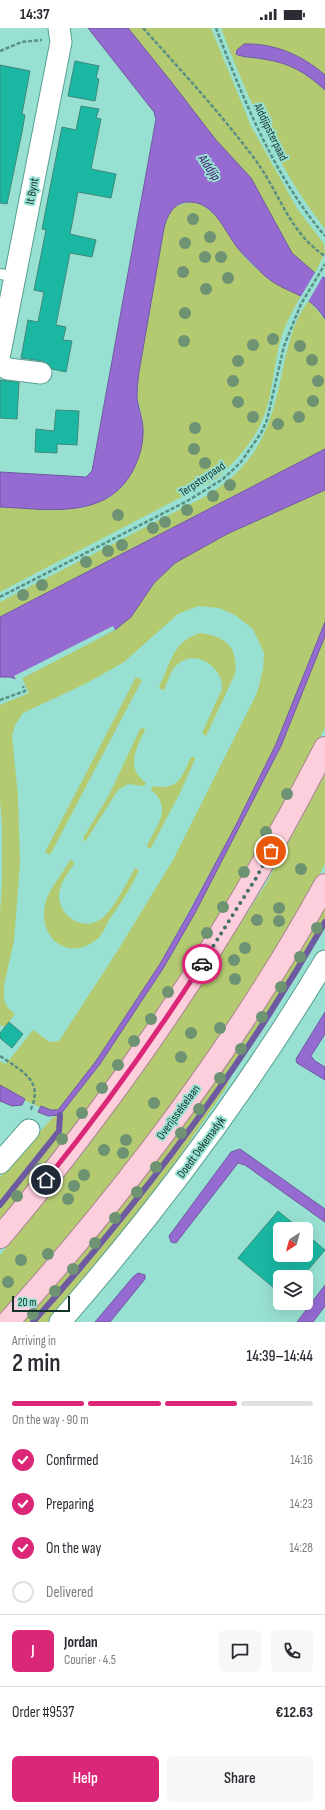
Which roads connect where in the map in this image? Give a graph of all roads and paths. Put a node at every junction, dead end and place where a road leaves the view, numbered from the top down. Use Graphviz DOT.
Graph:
graph roads {
  1 [pos="143,28"];
  2 [pos="216,28"];
  3 [pos="60,33"];
  4 [pos="0,50"];
  5 [pos="325,236"];
  6 [pos="325,256"];
  7 [pos="324,265"];
  8 [pos="8,275"];
  9 [pos="0,353"];
  10 [pos="0,364"];
  11 [pos="41,373"];
  12 [pos="0,597"];
  13 [pos="22,686"];
  14 [pos="0,700"];
  15 [pos="325,748"];
  16 [pos="325,885"];
  17 [pos="325,961"];
  18 [pos="0,1056"];
  19 [pos="28,1131"];
  20 [pos="0,1163"];
  21 [pos="0,1237"];
  22 [pos="8,1322"];
  23 [pos="60,1322"];
  1 -- 6 [label="path"];
  2 -- 5 [label="path, Alddjipsterpaad"];
  3 -- 4 [label="path"];
  3 -- 8 [label="street, It Bynt"];
  7 -- 12 [label="path, Terpsterpaad"];
  8 -- 9 [label="street, It Bynt"];
  10 -- 11 [label="street"];
  13 -- 14 [label="path"];
  15 -- 21 [label="main road"];
  16 -- 22 [label="main road, Overijsselselaan"];
  17 -- 23 [label="street, Doedt Dekemadyk"];
  18 -- 19 [label="path"];
  19 -- 20 [label="street"];
}
